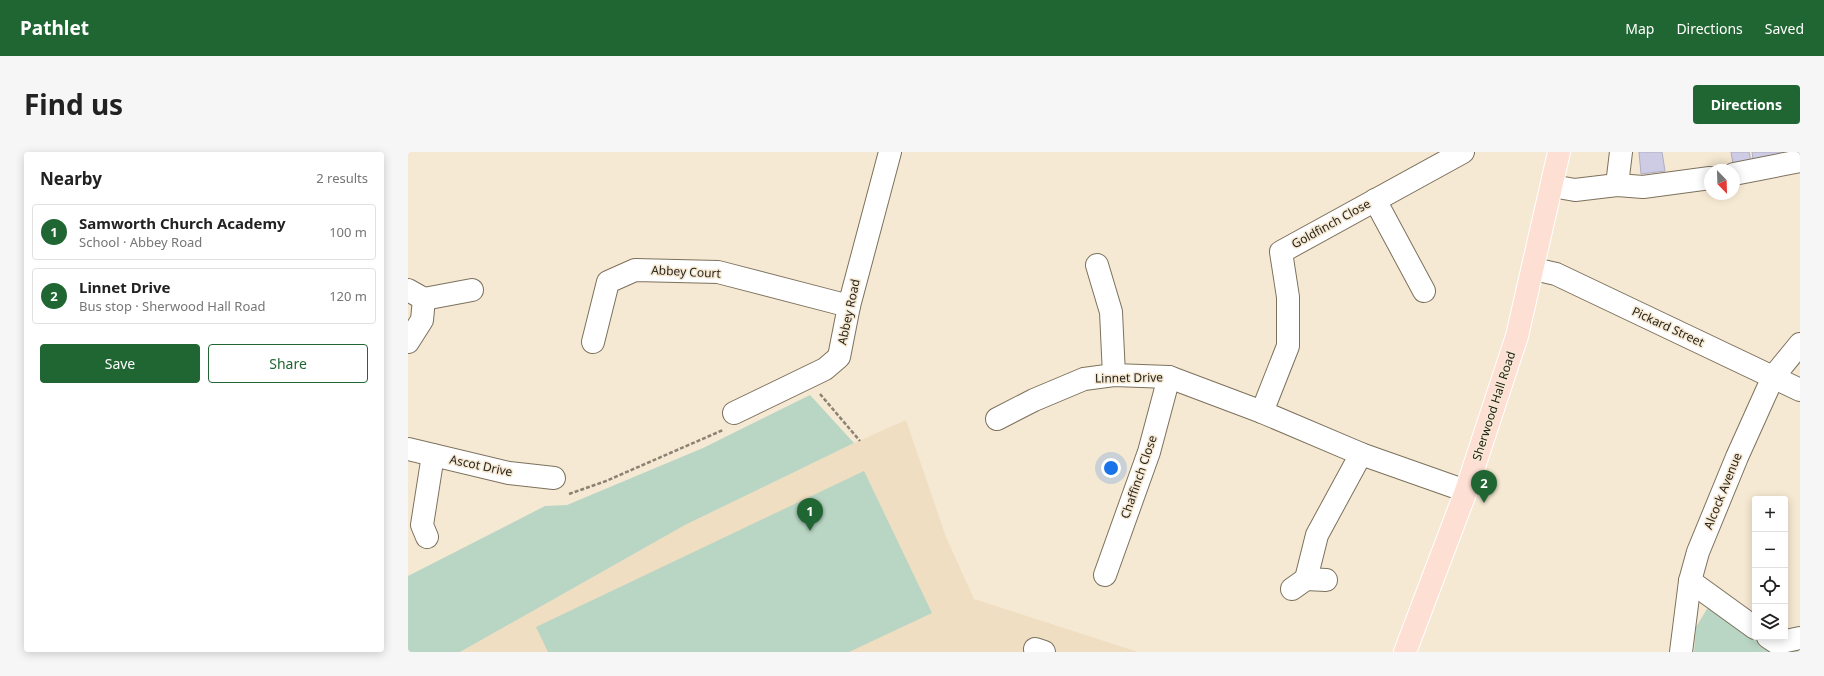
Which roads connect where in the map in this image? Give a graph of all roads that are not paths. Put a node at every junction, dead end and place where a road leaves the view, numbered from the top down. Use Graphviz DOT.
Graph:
graph roads {
  1 [pos="890,152"];
  2 [pos="1463,152"];
  3 [pos="1559,152"];
  4 [pos="1621,152"];
  5 [pos="1800,161"];
  6 [pos="1740,173"];
  7 [pos="1704,179"];
  8 [pos="1617,185"];
  9 [pos="1552,186"];
  10 [pos="1375,200"];
  11 [pos="1097,265"];
  12 [pos="1534,269"];
  13 [pos="472,290"];
  14 [pos="1424,291"];
  15 [pos="416,294"];
  16 [pos="848,306"];
  17 [pos="408,342"];
  18 [pos="593,342"];
  19 [pos="1800,344"];
  20 [pos="1114,375"];
  21 [pos="1169,377"];
  22 [pos="1773,377"];
  23 [pos="1800,390"];
  24 [pos="734,412"];
  25 [pos="1262,412"];
  26 [pos="997,419"];
  27 [pos="408,449"];
  28 [pos="1361,454"];
  29 [pos="433,455"];
  30 [pos="554,478"];
  31 [pos="1466,491"];
  32 [pos="427,537"];
  33 [pos="1105,575"];
  34 [pos="1690,581"];
  35 [pos="1308,583"];
  36 [pos="1752,626"];
  37 [pos="1800,638"];
  38 [pos="1772,640"];
  39 [pos="1405,652"];
  40 [pos="1681,652"];
  1 -- 16 [label="street, Abbey Road"];
  2 -- 10 [label="street, Goldfinch Close"];
  3 -- 9 [label="main road, Sherwood Hall Road"];
  4 -- 8 [label="street"];
  5 -- 6 [label="street"];
  7 -- 8 [label="street"];
  8 -- 9 [label="street"];
  9 -- 12 [label="main road, Sherwood Hall Road"];
  10 -- 14 [label="street"];
  10 -- 25 [label="street, Goldfinch Close"];
  11 -- 20 [label="street"];
  12 -- 22 [label="street, Pickard Street"];
  12 -- 31 [label="main road, Sherwood Hall Road"];
  13 -- 15 [label="street"];
  15 -- 17 [label="street"];
  16 -- 18 [label="street, Abbey Court"];
  16 -- 24 [label="street, Abbey Road"];
  19 -- 22 [label="street, Alcock Avenue"];
  20 -- 21 [label="street, Linnet Drive"];
  20 -- 26 [label="street, Linnet Drive"];
  21 -- 25 [label="street, Linnet Drive"];
  21 -- 33 [label="street, Chaffinch Close"];
  22 -- 23 [label="street, Pickard Street"];
  22 -- 34 [label="street, Alcock Avenue"];
  25 -- 28 [label="street, Linnet Drive"];
  27 -- 29 [label="street, Ascot Drive"];
  28 -- 31 [label="street, Linnet Drive"];
  28 -- 35 [label="street"];
  29 -- 30 [label="street, Ascot Drive"];
  29 -- 32 [label="street"];
  31 -- 39 [label="main road, Sherwood Hall Road"];
  34 -- 36 [label="street"];
  34 -- 40 [label="street, Alcock Avenue"];
  37 -- 38 [label="street"];
}
